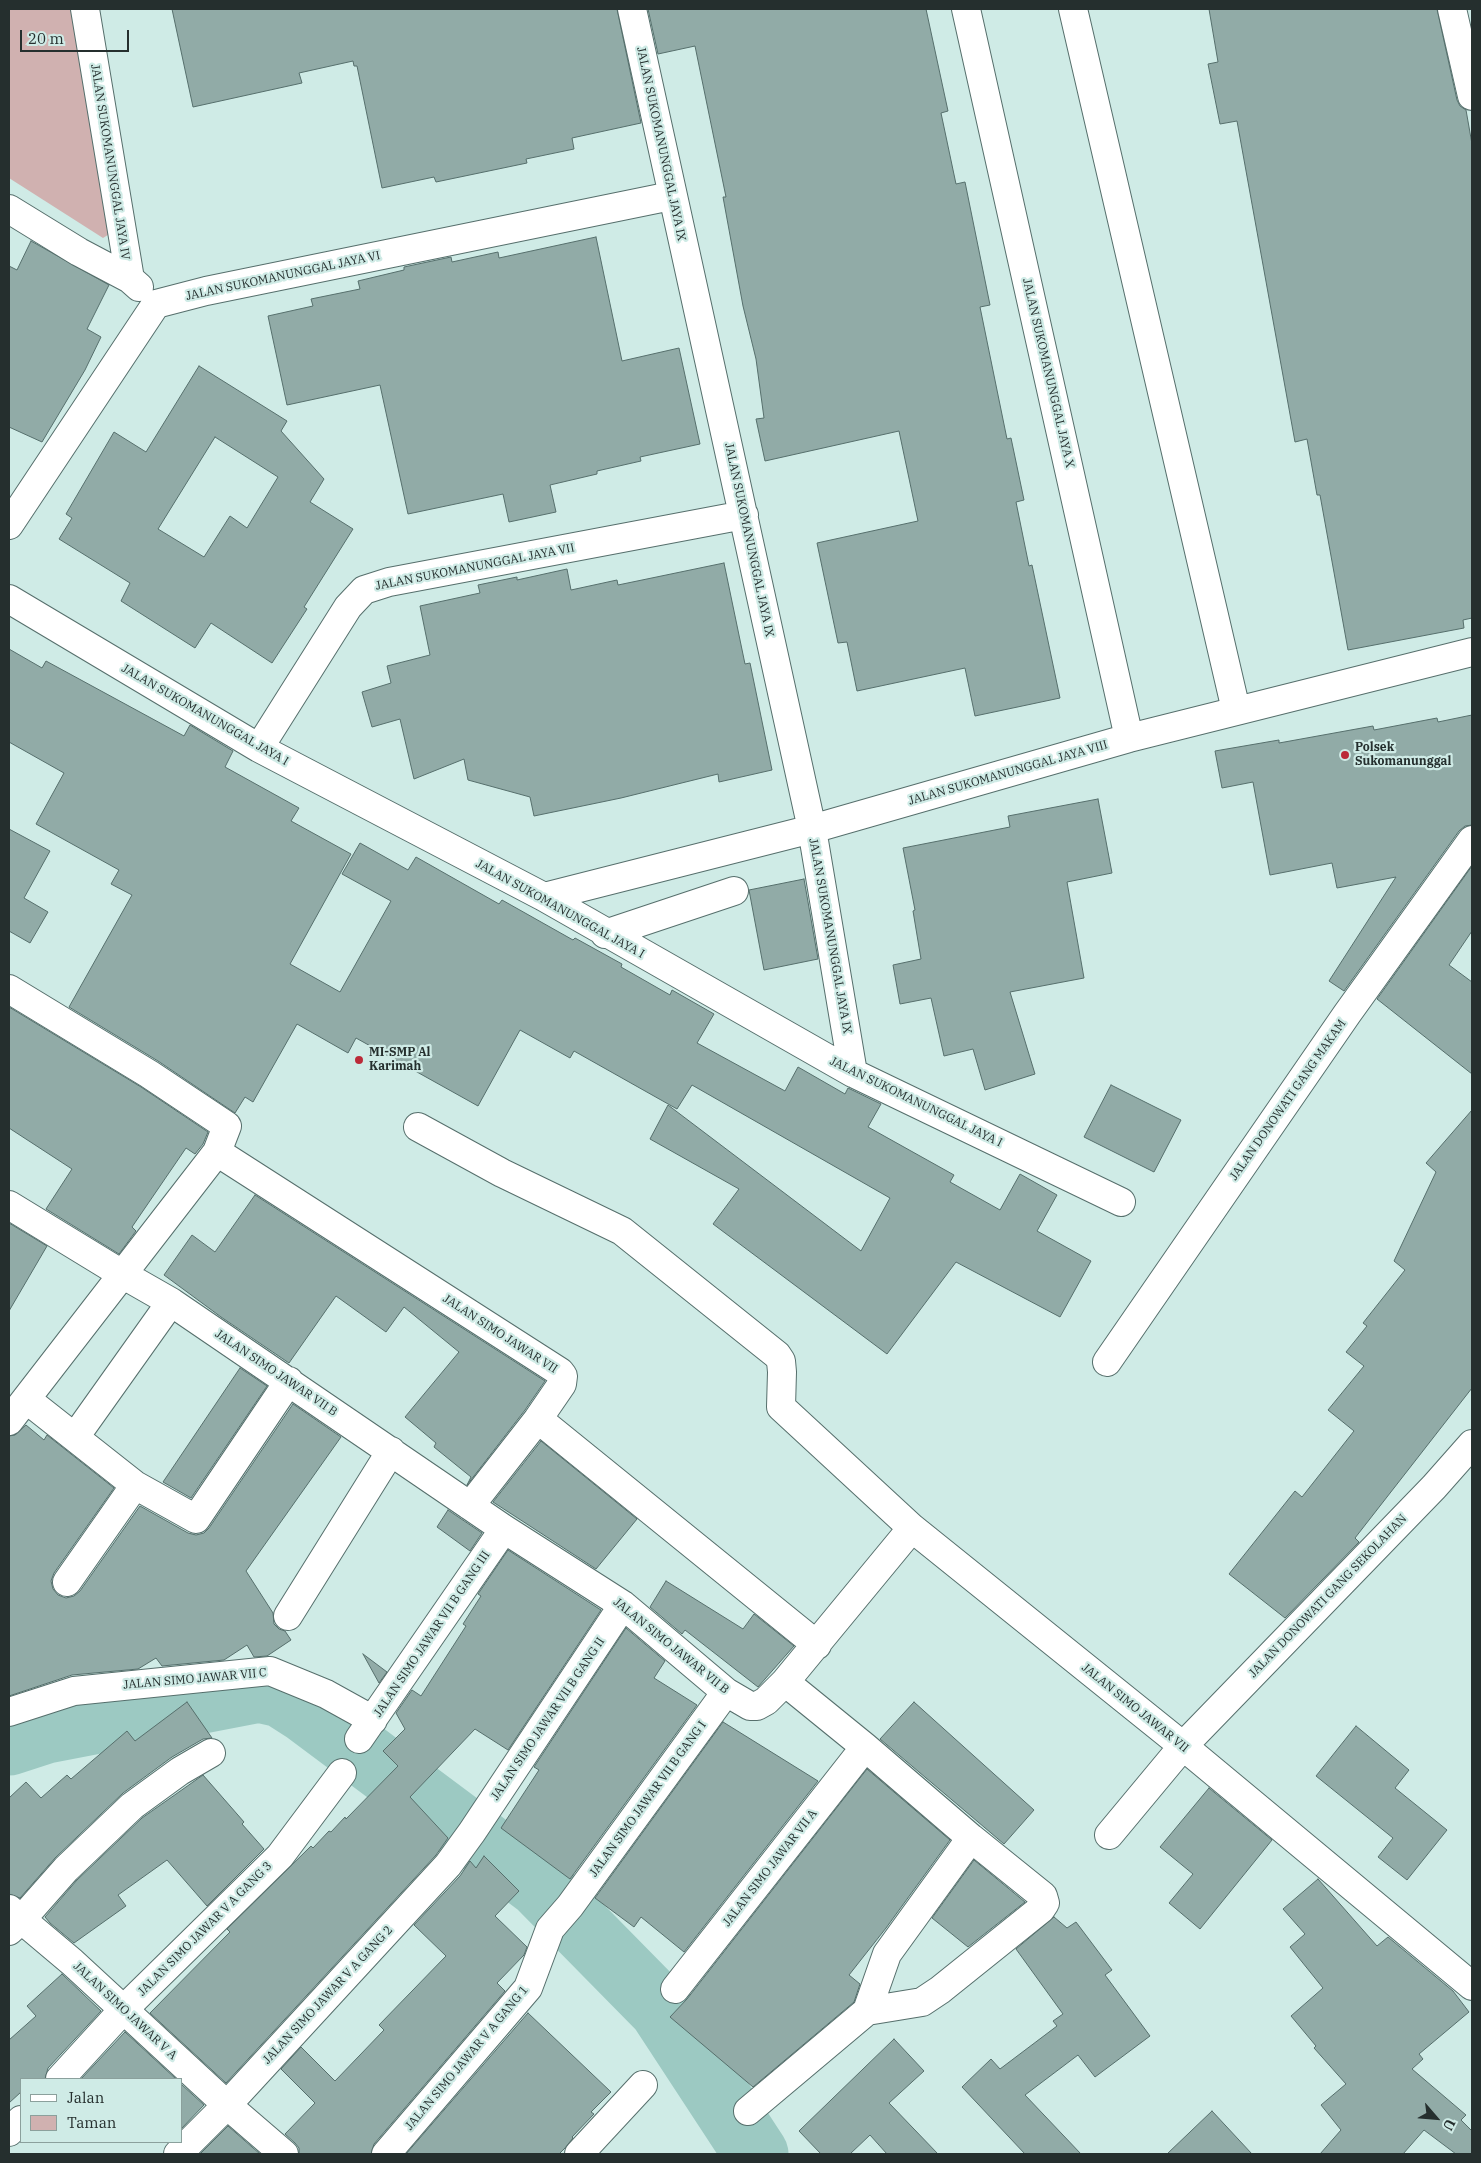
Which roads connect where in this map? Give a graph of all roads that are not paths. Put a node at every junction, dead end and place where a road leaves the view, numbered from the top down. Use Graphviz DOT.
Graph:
graph roads {
  1 [pos="85,9"];
  2 [pos="632,9"];
  3 [pos="966,9"];
  4 [pos="1073,9"];
  5 [pos="1454,10"];
  6 [pos="1472,96"];
  7 [pos="671,196"];
  8 [pos="9,209"];
  9 [pos="130,279"];
  10 [pos="156,304"];
  11 [pos="744,515"];
  12 [pos="9,525"];
  13 [pos="9,599"];
  14 [pos="1472,652"];
  15 [pos="1236,710"];
  16 [pos="1129,738"];
  17 [pos="259,748"];
  18 [pos="812,829"];
  19 [pos="1472,840"];
  20 [pos="734,891"];
  21 [pos="544,898"];
  22 [pos="605,934"];
  23 [pos="9,989"];
  24 [pos="853,1073"];
  25 [pos="418,1127"];
  26 [pos="217,1152"];
  27 [pos="1121,1202"];
  28 [pos="9,1205"];
  29 [pos="122,1274"];
  30 [pos="171,1302"];
  31 [pos="1107,1362"];
  32 [pos="289,1381"];
  33 [pos="26,1399"];
  34 [pos="538,1419"];
  35 [pos="9,1421"];
  36 [pos="75,1437"];
  37 [pos="1472,1444"];
  38 [pos="391,1451"];
  39 [pos="135,1485"];
  40 [pos="470,1506"];
  41 [pos="912,1528"];
  42 [pos="504,1529"];
  43 [pos="68,1582"];
  44 [pos="623,1605"];
  45 [pos="288,1616"];
  46 [pos="817,1645"];
  47 [pos="785,1682"];
  48 [pos="726,1692"];
  49 [pos="9,1712"];
  50 [pos="366,1729"];
  51 [pos="1183,1746"];
  52 [pos="865,1747"];
  53 [pos="211,1753"];
  54 [pos="342,1773"];
  55 [pos="472,1832"];
  56 [pos="1109,1835"];
  57 [pos="971,1838"];
  58 [pos="570,1906"];
  59 [pos="13,1920"];
  60 [pos="1472,1986"];
  61 [pos="675,1989"];
  62 [pos="123,2010"];
  63 [pos="867,2011"];
  64 [pos="61,2078"];
  65 [pos="643,2085"];
  66 [pos="227,2105"];
  67 [pos="748,2111"];
  68 [pos="20,2121"];
  69 [pos="9,2132"];
  70 [pos="178,2154"];
  71 [pos="284,2154"];
  72 [pos="386,2154"];
  73 [pos="579,2154"];
  1 -- 9 [label="street, JALAN SUKOMANUNGGAL JAYA IV"];
  2 -- 7 [label="street, JALAN SUKOMANUNGGAL JAYA IX"];
  3 -- 16 [label="street, JALAN SUKOMANUNGGAL JAYA X"];
  4 -- 15 [label="street"];
  5 -- 6 [label="street"];
  7 -- 10 [label="street, JALAN SUKOMANUNGGAL JAYA VI"];
  7 -- 11 [label="street, JALAN SUKOMANUNGGAL JAYA IX"];
  8 -- 9 [label="street"];
  9 -- 10 [label="street"];
  10 -- 12 [label="street"];
  11 -- 17 [label="street, JALAN SUKOMANUNGGAL JAYA VII"];
  11 -- 18 [label="street, JALAN SUKOMANUNGGAL JAYA IX"];
  13 -- 17 [label="street, JALAN SUKOMANUNGGAL JAYA I"];
  14 -- 15 [label="street, JALAN SUKOMANUNGGAL JAYA VIII"];
  15 -- 16 [label="street, JALAN SUKOMANUNGGAL JAYA VIII"];
  16 -- 18 [label="street, JALAN SUKOMANUNGGAL JAYA VIII"];
  17 -- 21 [label="street, JALAN SUKOMANUNGGAL JAYA I"];
  18 -- 21 [label="street, JALAN SUKOMANUNGGAL JAYA VIII"];
  18 -- 24 [label="street, JALAN SUKOMANUNGGAL JAYA IX"];
  19 -- 31 [label="street, JALAN DONOWATI GANG MAKAM"];
  20 -- 22 [label="street"];
  21 -- 22 [label="street, JALAN SUKOMANUNGGAL JAYA I"];
  22 -- 24 [label="street, JALAN SUKOMANUNGGAL JAYA I"];
  23 -- 26 [label="street"];
  24 -- 27 [label="street, JALAN SUKOMANUNGGAL JAYA I"];
  25 -- 41 [label="street, JALAN SIMO JAWAR VII"];
  26 -- 29 [label="street"];
  26 -- 34 [label="street, JALAN SIMO JAWAR VII"];
  28 -- 29 [label="street, JALAN SIMO JAWAR VII B"];
  29 -- 30 [label="street, JALAN SIMO JAWAR VII B"];
  29 -- 33 [label="street"];
  30 -- 32 [label="street, JALAN SIMO JAWAR VII B"];
  30 -- 36 [label="street"];
  32 -- 38 [label="street, JALAN SIMO JAWAR VII B"];
  32 -- 39 [label="street"];
  33 -- 35 [label="street"];
  33 -- 36 [label="street"];
  34 -- 40 [label="street, JALAN SIMO JAWAR VII"];
  34 -- 46 [label="street"];
  36 -- 39 [label="street"];
  37 -- 51 [label="street, JALAN DONOWATI GANG SEKOLAHAN"];
  38 -- 40 [label="street, JALAN SIMO JAWAR VII B"];
  38 -- 45 [label="street"];
  39 -- 43 [label="street"];
  40 -- 42 [label="street, JALAN SIMO JAWAR VII B"];
  41 -- 46 [label="street"];
  41 -- 51 [label="street, JALAN SIMO JAWAR VII"];
  42 -- 44 [label="street, JALAN SIMO JAWAR VII B"];
  42 -- 50 [label="street, JALAN SIMO JAWAR VII B GANG III"];
  44 -- 48 [label="street, JALAN SIMO JAWAR VII B"];
  44 -- 55 [label="street, JALAN SIMO JAWAR VII B GANG II"];
  46 -- 47 [label="street"];
  47 -- 48 [label="street, JALAN SIMO JAWAR VII B"];
  47 -- 52 [label="street"];
  48 -- 58 [label="street, JALAN SIMO JAWAR VII B GANG I"];
  49 -- 50 [label="street, JALAN SIMO JAWAR VII C"];
  51 -- 56 [label="street, JALAN DONOWATI GANG SEKOLAHAN"];
  51 -- 60 [label="street, JALAN SIMO JAWAR VII"];
  52 -- 57 [label="street"];
  52 -- 61 [label="street, JALAN SIMO JAWAR VII A"];
  53 -- 59 [label="street"];
  54 -- 62 [label="street, JALAN SIMO JAWAR V A GANG 3"];
  55 -- 66 [label="street, JALAN SIMO JAWAR V A GANG 2"];
  57 -- 63 [label="street"];
  57 -- 63 [label="street"];
  58 -- 72 [label="street, JALAN SIMO JAWAR V A GANG 1"];
  59 -- 62 [label="street, JALAN SIMO JAWAR V A"];
  62 -- 64 [label="street, JALAN SIMO JAWAR V A GANG 3"];
  62 -- 66 [label="street, JALAN SIMO JAWAR V A"];
  63 -- 67 [label="street"];
  65 -- 73 [label="street"];
  66 -- 70 [label="street, JALAN SIMO JAWAR V A GANG 2"];
  66 -- 71 [label="street, JALAN SIMO JAWAR V A"];
  68 -- 69 [label="street"];
}
